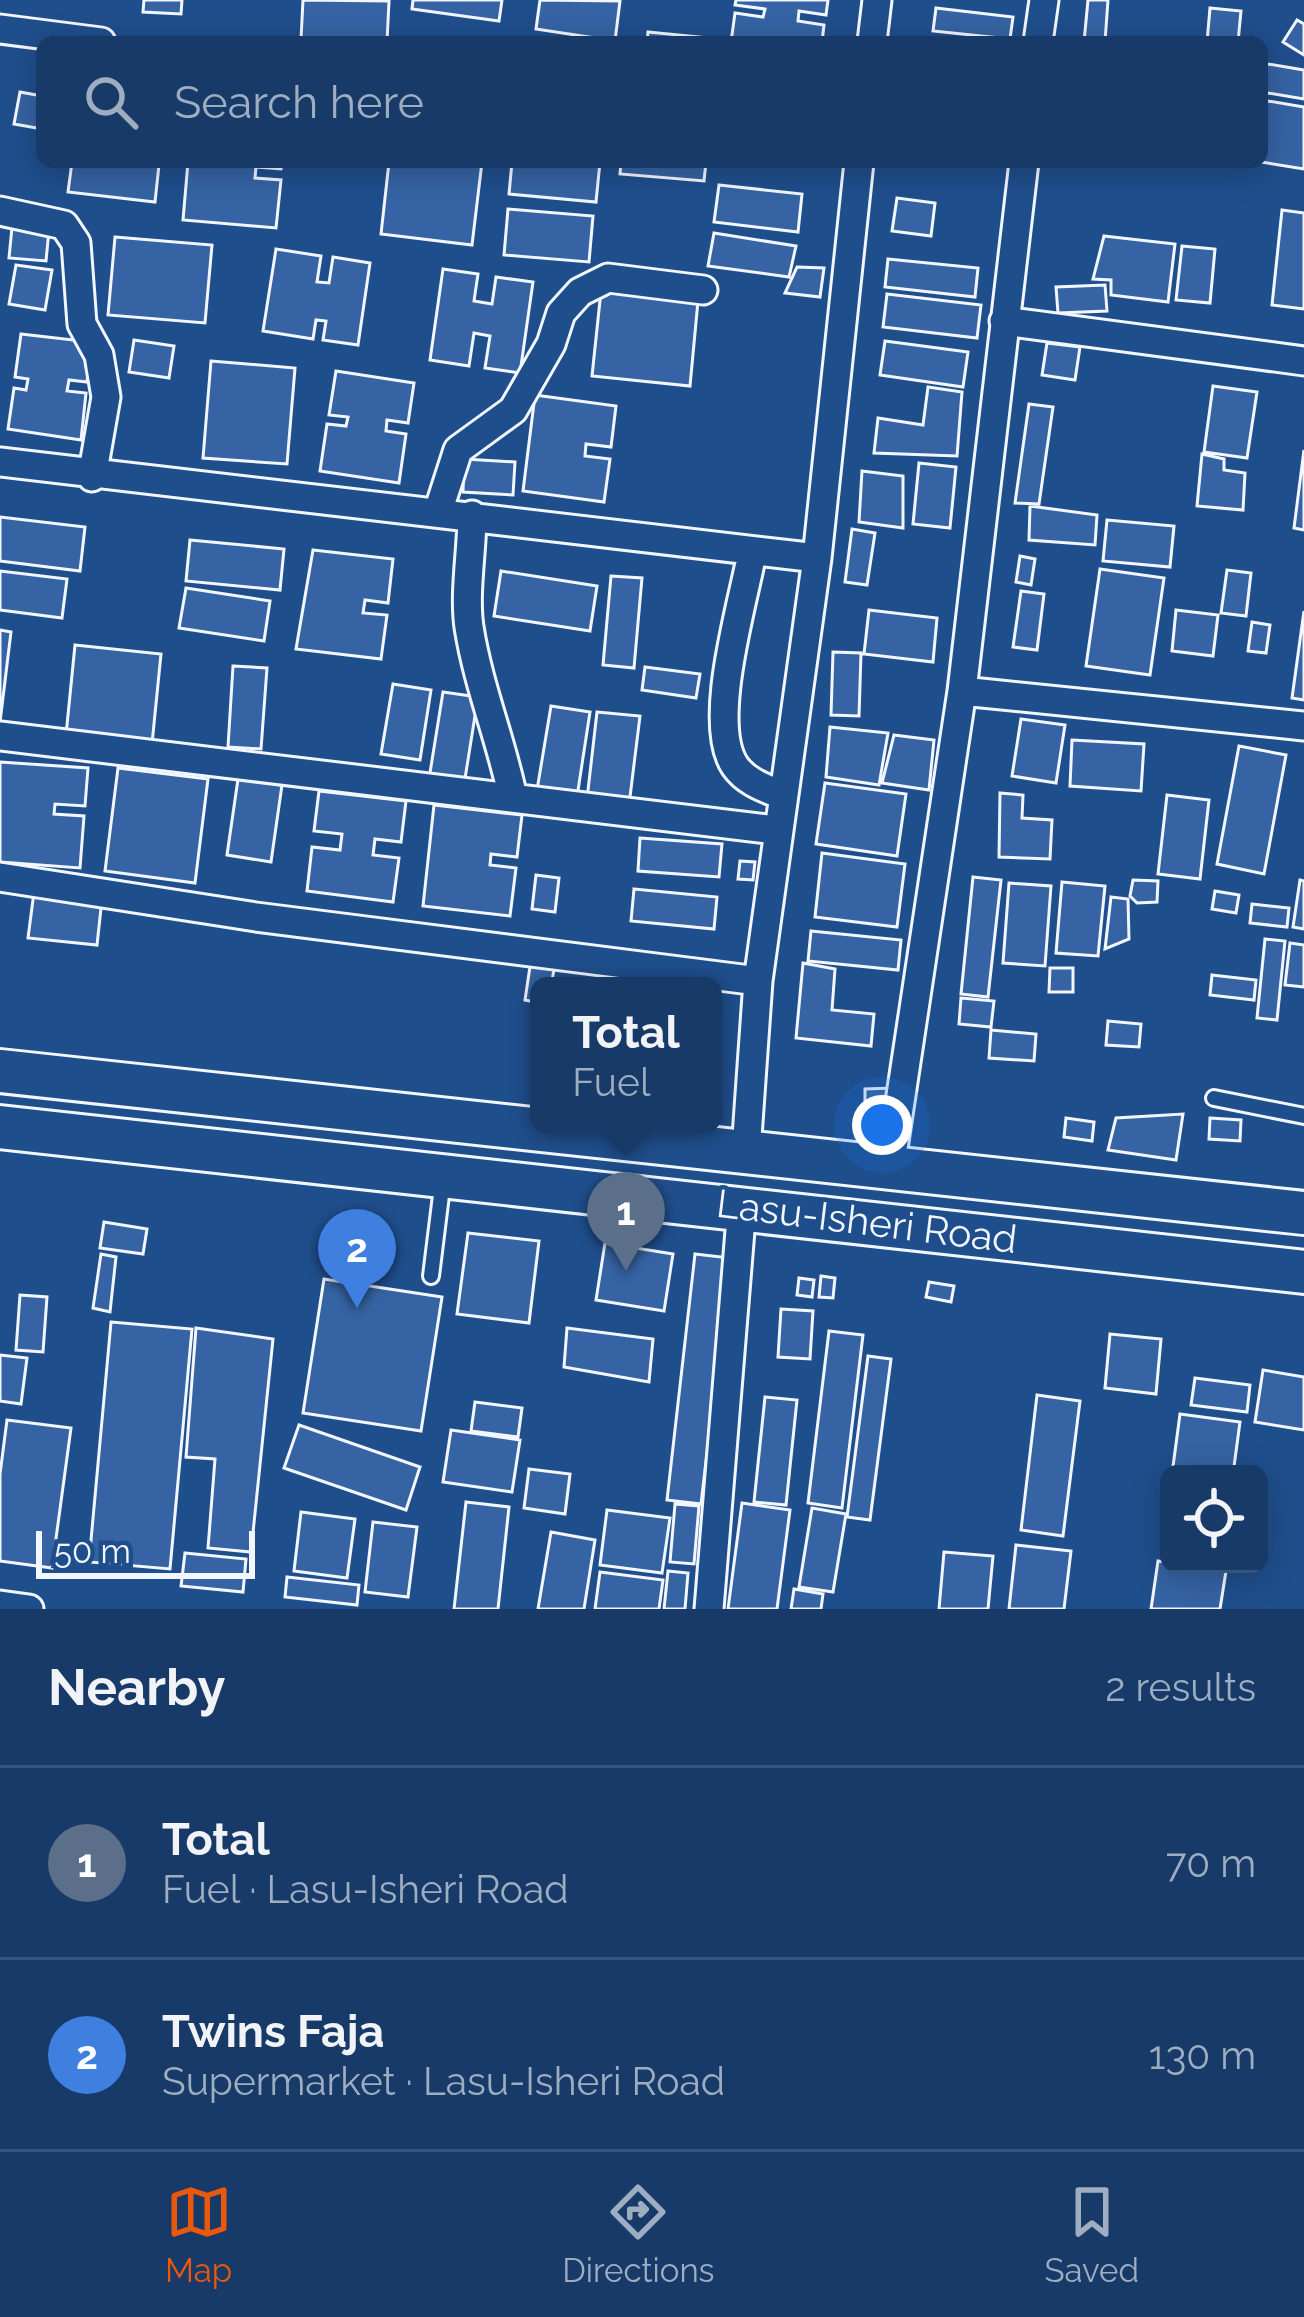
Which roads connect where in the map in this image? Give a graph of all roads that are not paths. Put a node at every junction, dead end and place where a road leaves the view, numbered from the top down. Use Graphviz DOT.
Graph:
graph roads {
  1 [pos="877,0"];
  2 [pos="1044,0"];
  3 [pos="0,28"];
  4 [pos="58,36"];
  5 [pos="873,36"];
  6 [pos="1040,36"];
  7 [pos="858,168"];
  8 [pos="1023,168"];
  9 [pos="0,211"];
  10 [pos="703,290"];
  11 [pos="1004,321"];
  12 [pos="1304,361"];
  13 [pos="0,462"];
  14 [pos="92,477"];
  15 [pos="438,512"];
  16 [pos="472,515"];
  17 [pos="752,553"];
  18 [pos="817,558"];
  19 [pos="962,692"];
  20 [pos="1304,726"];
  21 [pos="0,736"];
  22 [pos="782,795"];
  23 [pos="513,798"];
  24 [pos="776,830"];
  25 [pos="0,877"];
  26 [pos="758,981"];
  27 [pos="0,1071"];
  28 [pos="1214,1098"];
  29 [pos="345,1106"];
  30 [pos="1304,1116"];
  31 [pos="0,1127"];
  32 [pos="530,1127"];
  33 [pos="586,1133"];
  34 [pos="746,1151"];
  35 [pos="338,1163"];
  36 [pos="890,1168"];
  37 [pos="444,1174"];
  38 [pos="742,1206"];
  39 [pos="1304,1213"];
  40 [pos="1304,1272"];
  41 [pos="431,1276"];
  42 [pos="0,1605"];
  43 [pos="29,1609"];
  44 [pos="709,1609"];
  1 -- 5 [label="street"];
  2 -- 6 [label="street"];
  3 -- 4 [label="street"];
  7 -- 18 [label="street"];
  8 -- 11 [label="street"];
  9 -- 14 [label="street"];
  10 -- 15 [label="street"];
  11 -- 12 [label="street"];
  11 -- 19 [label="street"];
  13 -- 14 [label="street"];
  14 -- 15 [label="street"];
  15 -- 16 [label="street"];
  16 -- 17 [label="street"];
  16 -- 23 [label="street"];
  17 -- 18 [label="street"];
  17 -- 22 [label="street"];
  18 -- 22 [label="street"];
  19 -- 20 [label="street"];
  19 -- 36 [label="street"];
  21 -- 23 [label="street"];
  22 -- 24 [label="street"];
  23 -- 24 [label="street"];
  24 -- 26 [label="street"];
  25 -- 26 [label="street"];
  26 -- 34 [label="street"];
  27 -- 29 [label="main road, Lasu-Isheri Road"];
  28 -- 30 [label="lane"];
  29 -- 32 [label="main road, Lasu-Isheri Road"];
  29 -- 35 [label="main road"];
  31 -- 35 [label="main road, Lasu-Isheri Road"];
  33 -- 34 [label="main road, Lasu-Isheri Road"];
  34 -- 36 [label="main road, Lasu-Isheri Road"];
  35 -- 37 [label="main road, Lasu-Isheri Road"];
  36 -- 39 [label="main road, Lasu-Isheri Road"];
  37 -- 38 [label="main road, Lasu-Isheri Road"];
  37 -- 41 [label="lane"];
  38 -- 40 [label="main road, Lasu-Isheri Road"];
  38 -- 44 [label="street"];
  42 -- 43 [label="street"];
}
